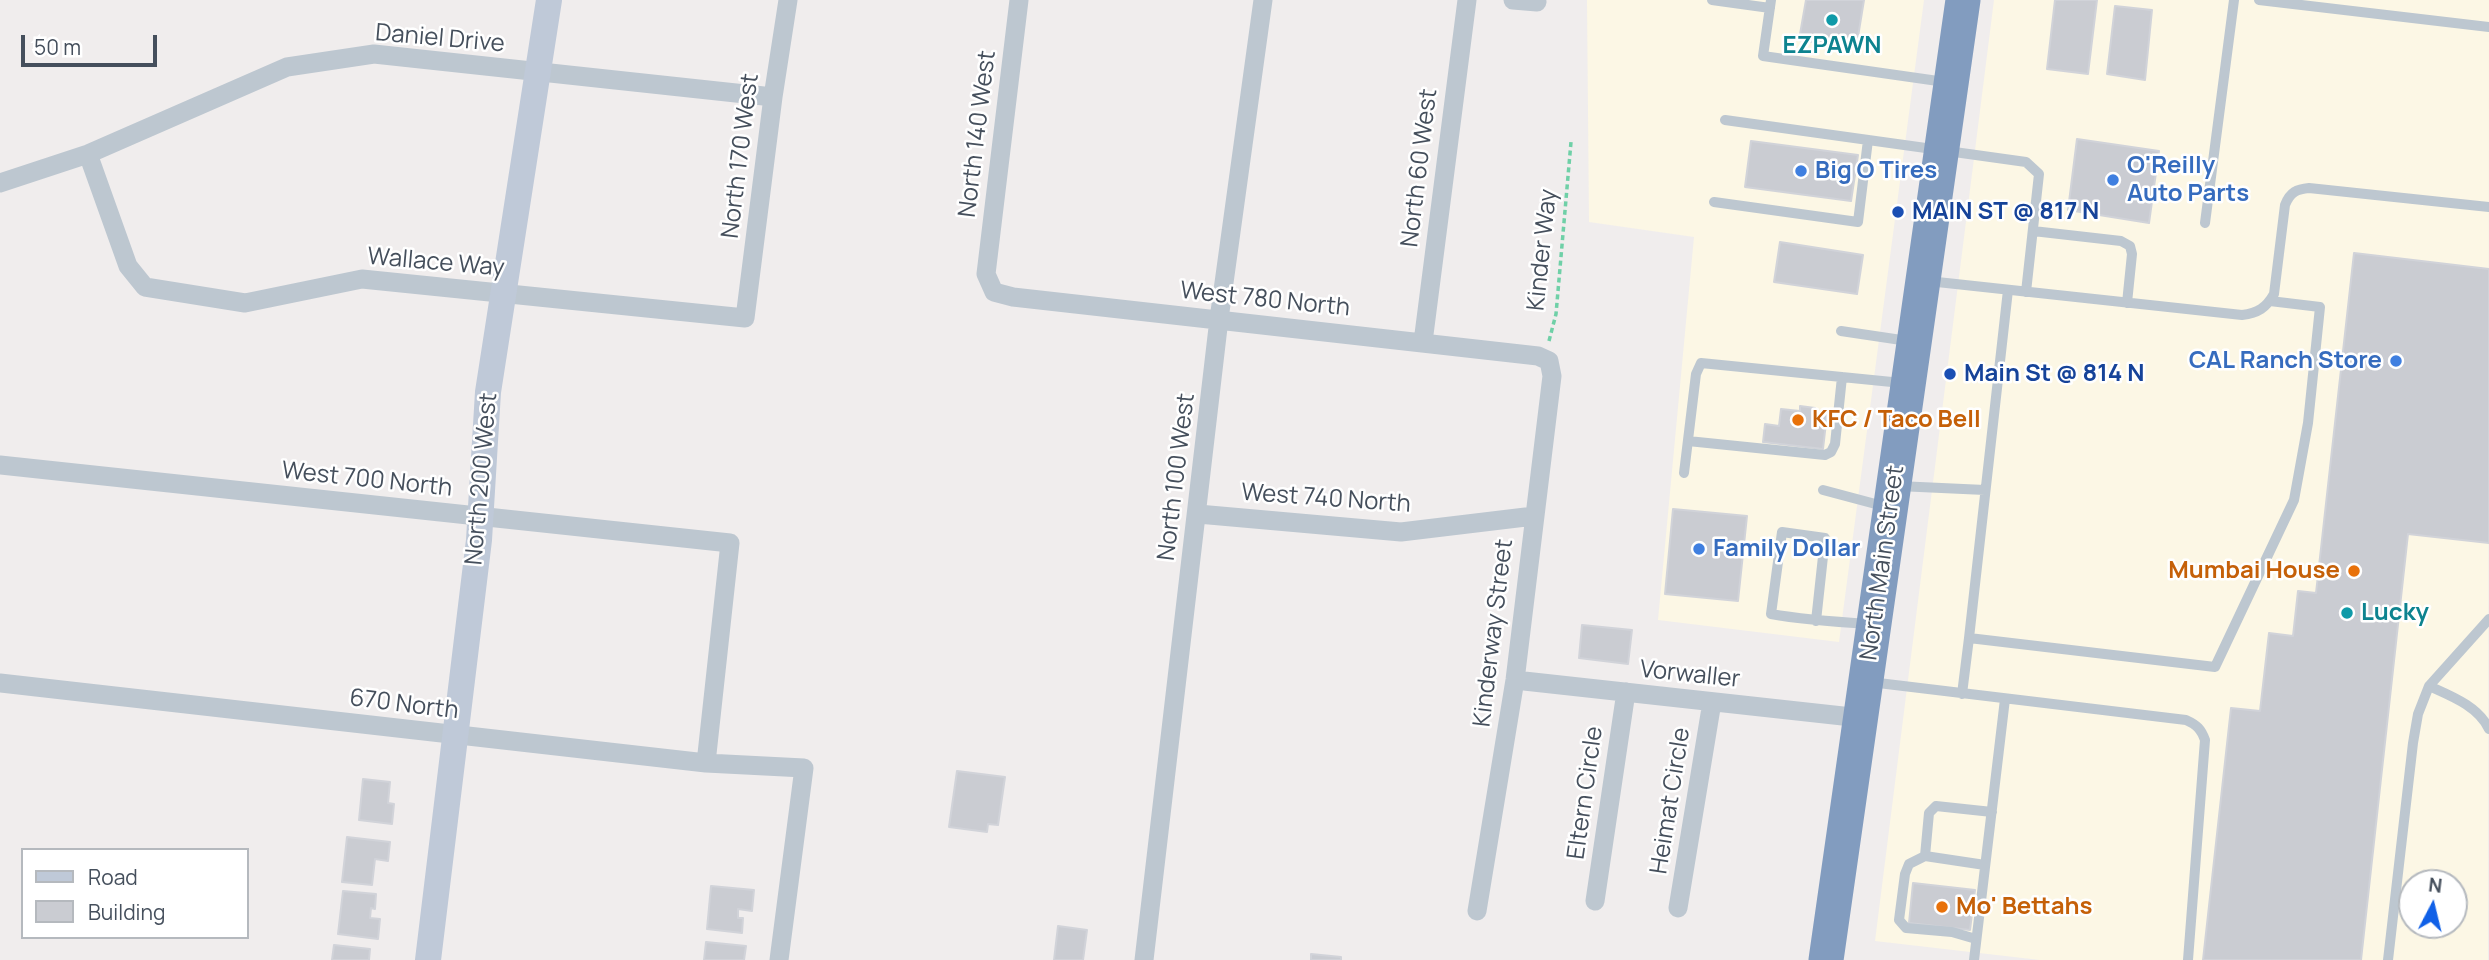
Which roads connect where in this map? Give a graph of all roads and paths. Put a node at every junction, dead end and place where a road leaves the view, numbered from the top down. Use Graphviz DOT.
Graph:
graph roads {
  1 [pos="549,0"];
  2 [pos="788,0"];
  3 [pos="1019,0"];
  4 [pos="1263,0"];
  5 [pos="1467,0"];
  6 [pos="1513,0"];
  7 [pos="1712,0"];
  8 [pos="1963,0"];
  9 [pos="2234,0"];
  10 [pos="2259,0"];
  11 [pos="1536,2"];
  12 [pos="1770,4"];
  13 [pos="2489,27"];
  14 [pos="537,73"];
  15 [pos="1952,83"];
  16 [pos="773,97"];
  17 [pos="1725,120"];
  18 [pos="1868,140"];
  19 [pos="1571,142"];
  20 [pos="1943,150"];
  21 [pos="88,154"];
  22 [pos="0,183"];
  23 [pos="1714,201"];
  24 [pos="2489,207"];
  25 [pos="2205,223"];
  26 [pos="2032,231"];
  27 [pos="986,274"];
  28 [pos="1924,281"];
  29 [pos="2008,290"];
  30 [pos="2025,292"];
  31 [pos="505,293"];
  32 [pos="2270,301"];
  33 [pos="2127,303"];
  34 [pos="745,318"];
  35 [pos="1219,319"];
  36 [pos="1841,331"];
  37 [pos="1915,341"];
  38 [pos="1423,342"];
  39 [pos="1549,361"];
  40 [pos="1842,377"];
  41 [pos="1910,384"];
  42 [pos="1688,441"];
  43 [pos="0,465"];
  44 [pos="1684,473"];
  45 [pos="1823,490"];
  46 [pos="1985,490"];
  47 [pos="1892,497"];
  48 [pos="1198,514"];
  49 [pos="1534,516"];
  50 [pos="481,518"];
  51 [pos="2489,619"];
  52 [pos="1816,621"];
  53 [pos="1874,625"];
  54 [pos="1969,638"];
  55 [pos="1515,680"];
  56 [pos="1866,682"];
  57 [pos="0,683"];
  58 [pos="2429,686"];
  59 [pos="1626,692"];
  60 [pos="1962,694"];
  61 [pos="2005,699"];
  62 [pos="1712,702"];
  63 [pos="1861,718"];
  64 [pos="2489,729"];
  65 [pos="456,736"];
  66 [pos="706,762"];
  67 [pos="1992,812"];
  68 [pos="1925,856"];
  69 [pos="1985,865"];
  70 [pos="1595,901"];
  71 [pos="1678,908"];
  72 [pos="1477,911"];
  73 [pos="1976,939"];
  74 [pos="428,960"];
  75 [pos="779,960"];
  76 [pos="1143,960"];
  77 [pos="1826,960"];
  78 [pos="1974,960"];
  79 [pos="2188,960"];
  80 [pos="2388,960"];
  1 -- 14 [label="street, North 200 West"];
  2 -- 16 [label="street, North 170 West"];
  3 -- 27 [label="street, North 140 West"];
  4 -- 35 [label="street, North 100 West"];
  5 -- 38 [label="street, North 60 West"];
  6 -- 11 [label="street"];
  7 -- 12 [label="lane"];
  8 -- 15 [label="highway, North Main Street"];
  9 -- 25 [label="lane"];
  10 -- 13 [label="lane"];
  12 -- 15 [label="lane"];
  14 -- 16 [label="street, Daniel Drive"];
  14 -- 21 [label="street, Daniel Drive"];
  14 -- 31 [label="street, North 200 West"];
  15 -- 20 [label="highway, North Main Street"];
  16 -- 34 [label="street, North 170 West"];
  17 -- 18 [label="lane"];
  18 -- 20 [label="lane"];
  18 -- 23 [label="lane"];
  19 -- 39 [label="path, Kinder Way"];
  20 -- 26 [label="lane"];
  20 -- 28 [label="highway, North Main Street"];
  21 -- 22 [label="street, Daniel Drive"];
  21 -- 31 [label="street, Wallace Way"];
  24 -- 32 [label="lane"];
  26 -- 30 [label="lane"];
  26 -- 33 [label="lane"];
  27 -- 35 [label="street, West 780 North"];
  28 -- 29 [label="lane"];
  28 -- 37 [label="highway, North Main Street"];
  29 -- 30 [label="lane"];
  29 -- 46 [label="lane"];
  30 -- 33 [label="lane"];
  31 -- 34 [label="street, Wallace Way"];
  31 -- 50 [label="street, North 200 West"];
  32 -- 33 [label="lane"];
  32 -- 54 [label="lane"];
  35 -- 38 [label="street, West 780 North"];
  35 -- 48 [label="street, North 100 West"];
  36 -- 37 [label="lane"];
  37 -- 41 [label="highway, North Main Street"];
  38 -- 39 [label="street, West 780 North"];
  39 -- 49 [label="street, Kinderway Street"];
  40 -- 41 [label="lane"];
  40 -- 42 [label="lane"];
  40 -- 42 [label="lane"];
  41 -- 47 [label="highway, North Main Street"];
  42 -- 44 [label="lane"];
  43 -- 50 [label="street, West 700 North"];
  45 -- 47 [label="lane"];
  46 -- 47 [label="lane"];
  46 -- 54 [label="lane"];
  47 -- 53 [label="highway, North Main Street"];
  48 -- 49 [label="street, West 740 North"];
  48 -- 76 [label="street, North 100 West"];
  49 -- 55 [label="street, Kinderway Street"];
  50 -- 65 [label="street, North 200 West"];
  50 -- 66 [label="street, West 700 North"];
  51 -- 58 [label="lane"];
  52 -- 52 [label="lane"];
  52 -- 53 [label="lane"];
  53 -- 56 [label="highway, North Main Street"];
  54 -- 60 [label="lane"];
  55 -- 59 [label="street, Vorwaller"];
  55 -- 72 [label="street, Kinderway Street"];
  56 -- 60 [label="lane"];
  56 -- 63 [label="highway, North Main Street"];
  57 -- 65 [label="street, 670 North"];
  58 -- 64 [label="lane"];
  58 -- 80 [label="lane"];
  59 -- 62 [label="street, Vorwaller"];
  59 -- 70 [label="street, Eltern Circle"];
  60 -- 61 [label="lane"];
  61 -- 67 [label="lane"];
  61 -- 79 [label="lane"];
  62 -- 63 [label="street, Vorwaller"];
  62 -- 71 [label="street, Heimat Circle"];
  63 -- 77 [label="highway, North Main Street"];
  65 -- 66 [label="street, 670 North"];
  65 -- 74 [label="street, North 200 West"];
  66 -- 75 [label="street, 670 North"];
  67 -- 68 [label="lane"];
  67 -- 69 [label="lane"];
  68 -- 69 [label="lane"];
  68 -- 73 [label="lane"];
  69 -- 73 [label="lane"];
  73 -- 78 [label="lane"];
}
